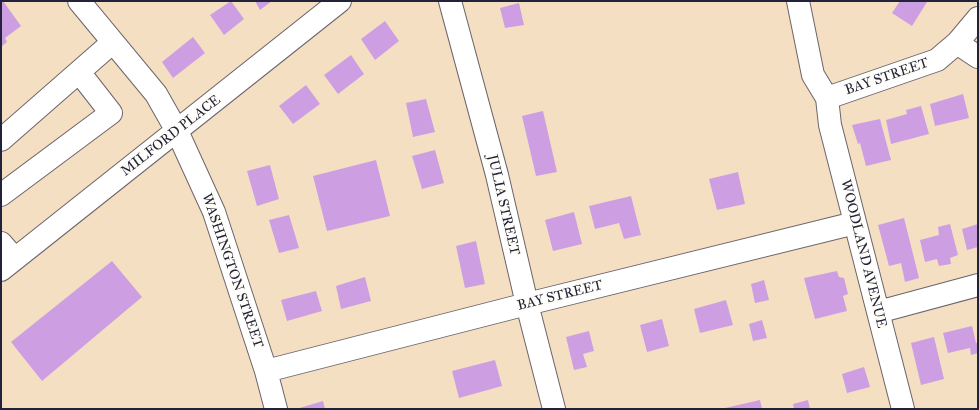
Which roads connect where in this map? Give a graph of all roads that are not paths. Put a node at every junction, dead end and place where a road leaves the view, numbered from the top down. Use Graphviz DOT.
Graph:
graph roads {
  1 [pos="80,1"];
  2 [pos="340,1"];
  3 [pos="450,1"];
  4 [pos="798,1"];
  5 [pos="978,18"];
  6 [pos="113,42"];
  7 [pos="957,43"];
  8 [pos="978,57"];
  9 [pos="79,72"];
  10 [pos="827,98"];
  11 [pos="177,131"];
  12 [pos="1,140"];
  13 [pos="1,195"];
  14 [pos="855,223"];
  15 [pos="1,243"];
  16 [pos="8,264"];
  17 [pos="978,285"];
  18 [pos="527,304"];
  19 [pos="878,312"];
  20 [pos="266,371"];
  21 [pos="276,409"];
  22 [pos="554,409"];
  23 [pos="903,409"];
  1 -- 6 [label="street, WASHINGTON STREET"];
  2 -- 11 [label="street, MILFORD PLACE"];
  3 -- 18 [label="street, JULIA STREET"];
  4 -- 10 [label="street"];
  5 -- 7 [label="street, BAY STREET"];
  6 -- 9 [label="street"];
  6 -- 11 [label="street, WASHINGTON STREET"];
  7 -- 8 [label="street"];
  7 -- 10 [label="street, BAY STREET"];
  9 -- 12 [label="street"];
  9 -- 13 [label="street"];
  10 -- 14 [label="street, WOODLAND AVENUE"];
  11 -- 16 [label="street, MILFORD PLACE"];
  11 -- 20 [label="street, WASHINGTON STREET"];
  14 -- 18 [label="street, BAY STREET"];
  14 -- 19 [label="street, WOODLAND AVENUE"];
  15 -- 16 [label="street"];
  17 -- 19 [label="street"];
  18 -- 20 [label="street, BAY STREET"];
  18 -- 22 [label="street, JULIA STREET"];
  19 -- 23 [label="street, WOODLAND AVENUE"];
  20 -- 21 [label="street, WASHINGTON STREET"];
}
